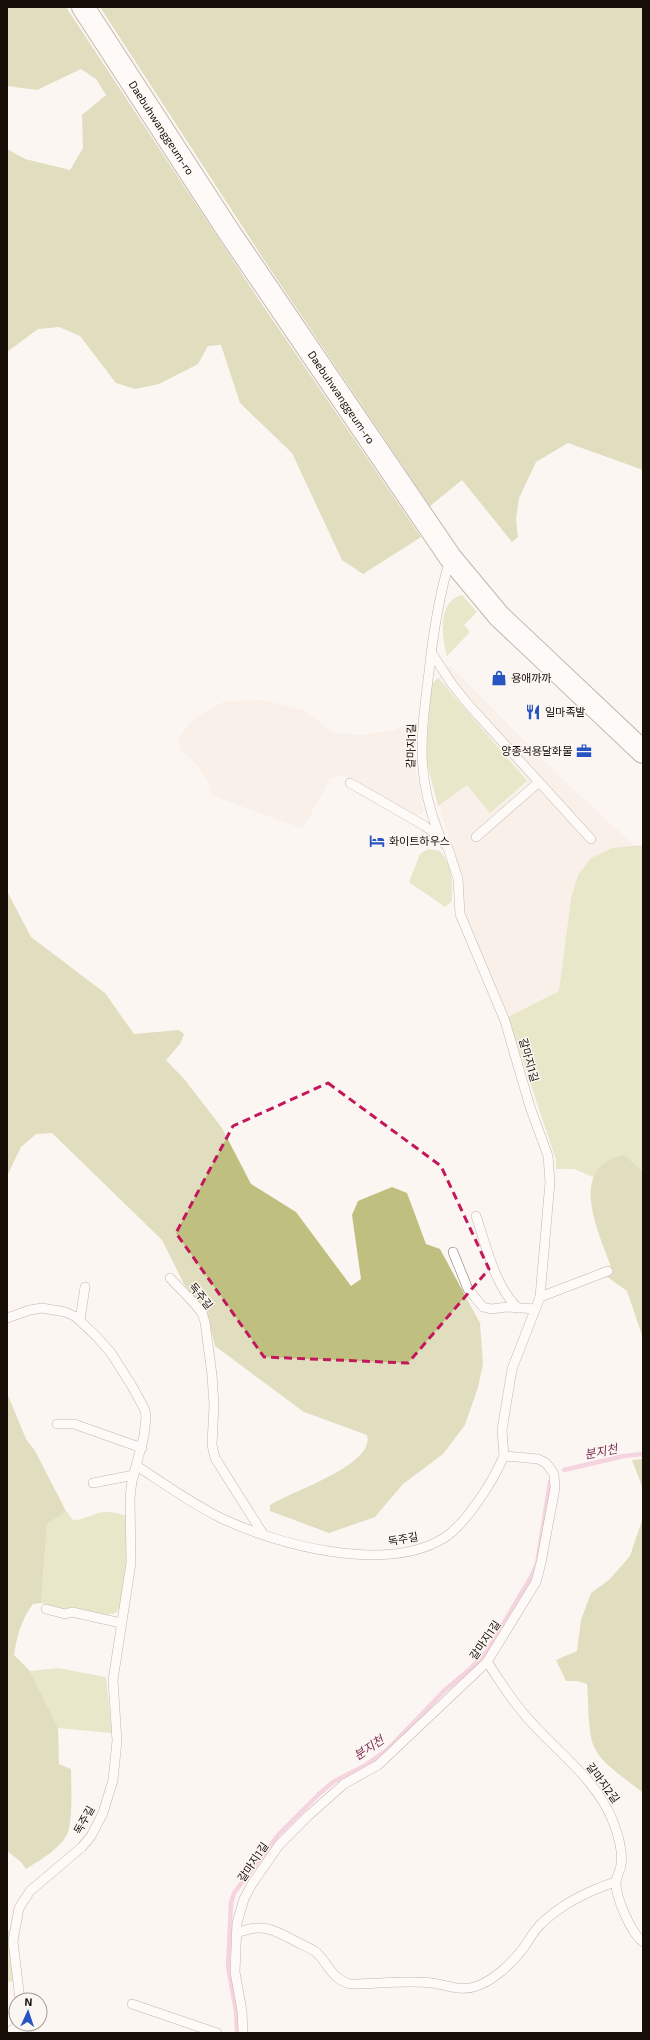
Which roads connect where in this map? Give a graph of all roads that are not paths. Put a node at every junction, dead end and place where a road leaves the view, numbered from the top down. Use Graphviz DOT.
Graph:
graph roads {
  1 [pos="83,7"];
  2 [pos="450,557"];
  3 [pos="431,652"];
  4 [pos="643,752"];
  5 [pos="539,782"];
  6 [pos="350,783"];
  7 [pos="476,837"];
  8 [pos="440,838"];
  9 [pos="591,839"];
  10 [pos="476,1216"];
  11 [pos="453,1252"];
  12 [pos="608,1270"];
  13 [pos="170,1278"];
  14 [pos="86,1287"];
  15 [pos="540,1298"];
  16 [pos="518,1308"];
  17 [pos="536,1309"];
  18 [pos="7,1318"];
  19 [pos="80,1320"];
  20 [pos="57,1424"];
  21 [pos="142,1448"];
  22 [pos="504,1456"];
  23 [pos="137,1466"];
  24 [pos="134,1476"];
  25 [pos="92,1483"];
  26 [pos="263,1534"];
  27 [pos="46,1609"];
  28 [pos="121,1623"];
  29 [pos="487,1662"];
  30 [pos="616,1882"];
  31 [pos="237,1933"];
  32 [pos="643,1942"];
  33 [pos="19,1992"];
  34 [pos="132,2004"];
  35 [pos="217,2033"];
  36 [pos="243,2033"];
  1 -- 2 [label="main road, Daebuhwanggeum-ro"];
  2 -- 3 [label="lane, 갈마지1길"];
  2 -- 4 [label="main road, Daebuhwanggeum-ro"];
  3 -- 5 [label="lane"];
  3 -- 8 [label="lane, 갈마지1길"];
  5 -- 7 [label="lane"];
  5 -- 9 [label="lane"];
  6 -- 8 [label="lane, 갈마지1길"];
  8 -- 15 [label="lane, 갈마지1길"];
  10 -- 16 [label="lane"];
  11 -- 16 [label="lane"];
  12 -- 15 [label="lane"];
  13 -- 26 [label="lane, 독주길"];
  14 -- 19 [label="lane"];
  15 -- 17 [label="lane, 갈마지1길"];
  16 -- 17 [label="lane"];
  17 -- 22 [label="lane, 갈마지1길"];
  18 -- 19 [label="lane, 독주길"];
  19 -- 21 [label="lane, 독주길"];
  20 -- 21 [label="lane"];
  21 -- 23 [label="lane, 독주길"];
  22 -- 26 [label="lane, 독주길"];
  22 -- 29 [label="lane, 갈마지1길"];
  23 -- 24 [label="lane, 독주길"];
  23 -- 26 [label="lane, 독주길"];
  24 -- 25 [label="lane"];
  24 -- 28 [label="lane, 독주길"];
  27 -- 28 [label="lane"];
  28 -- 33 [label="lane, 독주길"];
  29 -- 30 [label="lane, 갈마지2길"];
  29 -- 31 [label="lane, 갈마지1길"];
  30 -- 31 [label="lane"];
  30 -- 32 [label="lane, 갈마지2길"];
  31 -- 36 [label="lane, 갈마지1길"];
  34 -- 35 [label="lane"];
}
